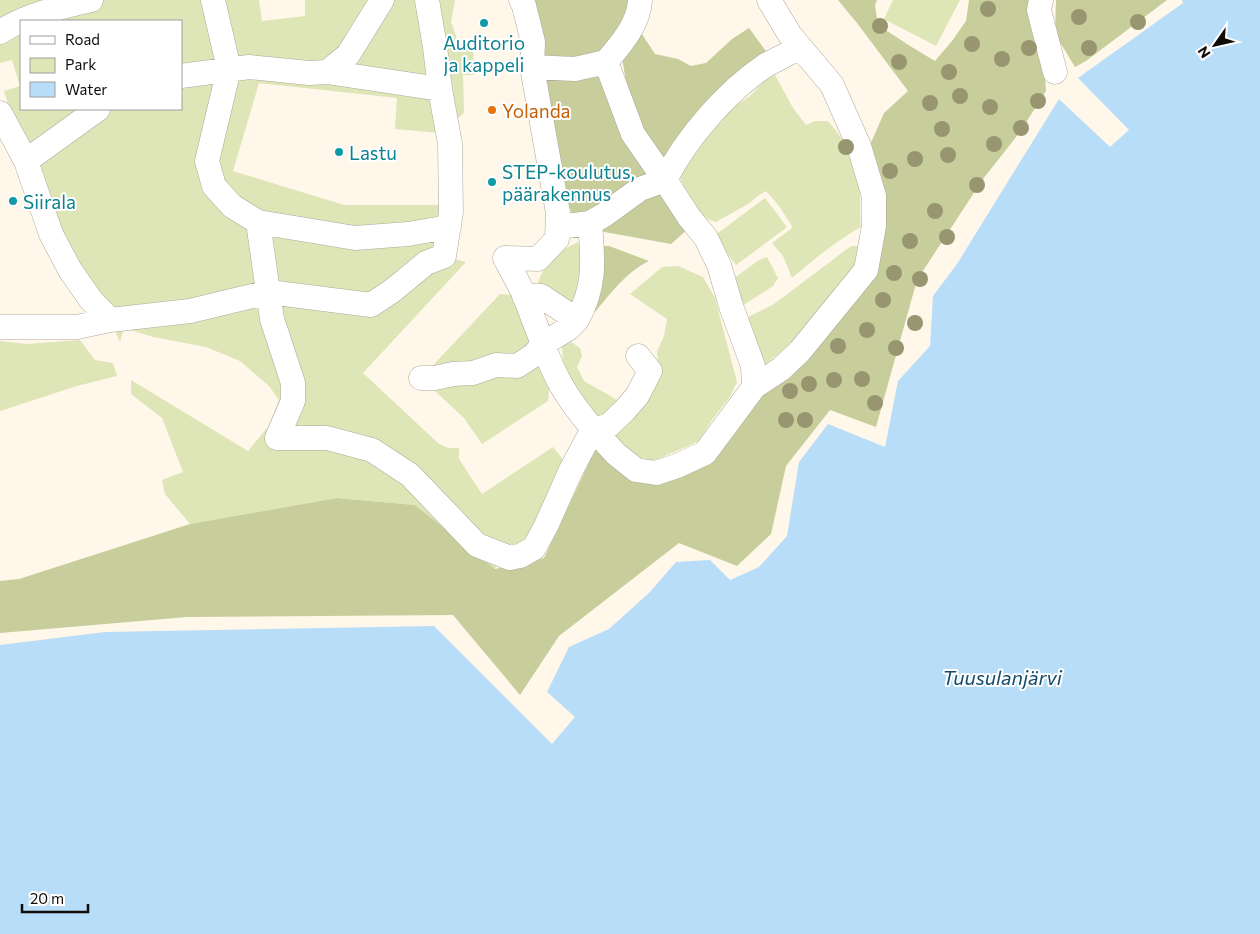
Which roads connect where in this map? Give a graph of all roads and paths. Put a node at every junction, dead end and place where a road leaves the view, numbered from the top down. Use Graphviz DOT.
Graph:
graph roads {
  1 [pos="91,0"];
  2 [pos="213,0"];
  3 [pos="382,0"];
  4 [pos="426,0"];
  5 [pos="521,0"];
  6 [pos="640,0"];
  7 [pos="769,0"];
  8 [pos="1041,0"];
  9 [pos="22,20"];
  10 [pos="20,21"];
  11 [pos="0,32"];
  12 [pos="799,47"];
  13 [pos="606,62"];
  14 [pos="532,67"];
  15 [pos="229,69"];
  16 [pos="327,72"];
  17 [pos="1055,72"];
  18 [pos="182,76"];
  19 [pos="440,89"];
  20 [pos="97,110"];
  21 [pos="0,113"];
  22 [pos="26,161"];
  23 [pos="665,180"];
  24 [pos="258,222"];
  25 [pos="590,223"];
  26 [pos="449,227"];
  27 [pos="558,227"];
  28 [pos="269,292"];
  29 [pos="524,296"];
  30 [pos="110,320"];
  31 [pos="578,320"];
  32 [pos="0,327"];
  33 [pos="543,344"];
  34 [pos="638,356"];
  35 [pos="421,378"];
  36 [pos="754,387"];
  37 [pos="593,429"];
  1 -- 9 [label="lane"];
  2 -- 15 [label="lane"];
  3 -- 16 [label="lane"];
  4 -- 19 [label="lane"];
  5 -- 14 [label="lane"];
  6 -- 13 [label="lane"];
  7 -- 12 [label="lane"];
  8 -- 17 [label="lane"];
  10 -- 11 [label="lane"];
  12 -- 23 [label="lane"];
  12 -- 36 [label="lane"];
  13 -- 14 [label="lane"];
  13 -- 23 [label="lane"];
  14 -- 27 [label="lane"];
  15 -- 16 [label="lane"];
  15 -- 18 [label="lane"];
  15 -- 24 [label="lane"];
  16 -- 19 [label="lane"];
  19 -- 26 [label="lane"];
  20 -- 22 [label="lane"];
  21 -- 22 [label="lane"];
  22 -- 30 [label="lane"];
  23 -- 25 [label="lane"];
  23 -- 36 [label="lane"];
  24 -- 26 [label="lane"];
  24 -- 28 [label="lane"];
  25 -- 27 [label="lane"];
  25 -- 31 [label="lane"];
  26 -- 28 [label="lane"];
  27 -- 29 [label="lane"];
  28 -- 30 [label="lane"];
  28 -- 37 [label="lane"];
  29 -- 31 [label="lane"];
  29 -- 33 [label="lane"];
  30 -- 32 [label="lane"];
  31 -- 33 [label="lane"];
  33 -- 35 [label="lane"];
  33 -- 37 [label="lane"];
  34 -- 37 [label="lane"];
  36 -- 37 [label="lane"];
}
